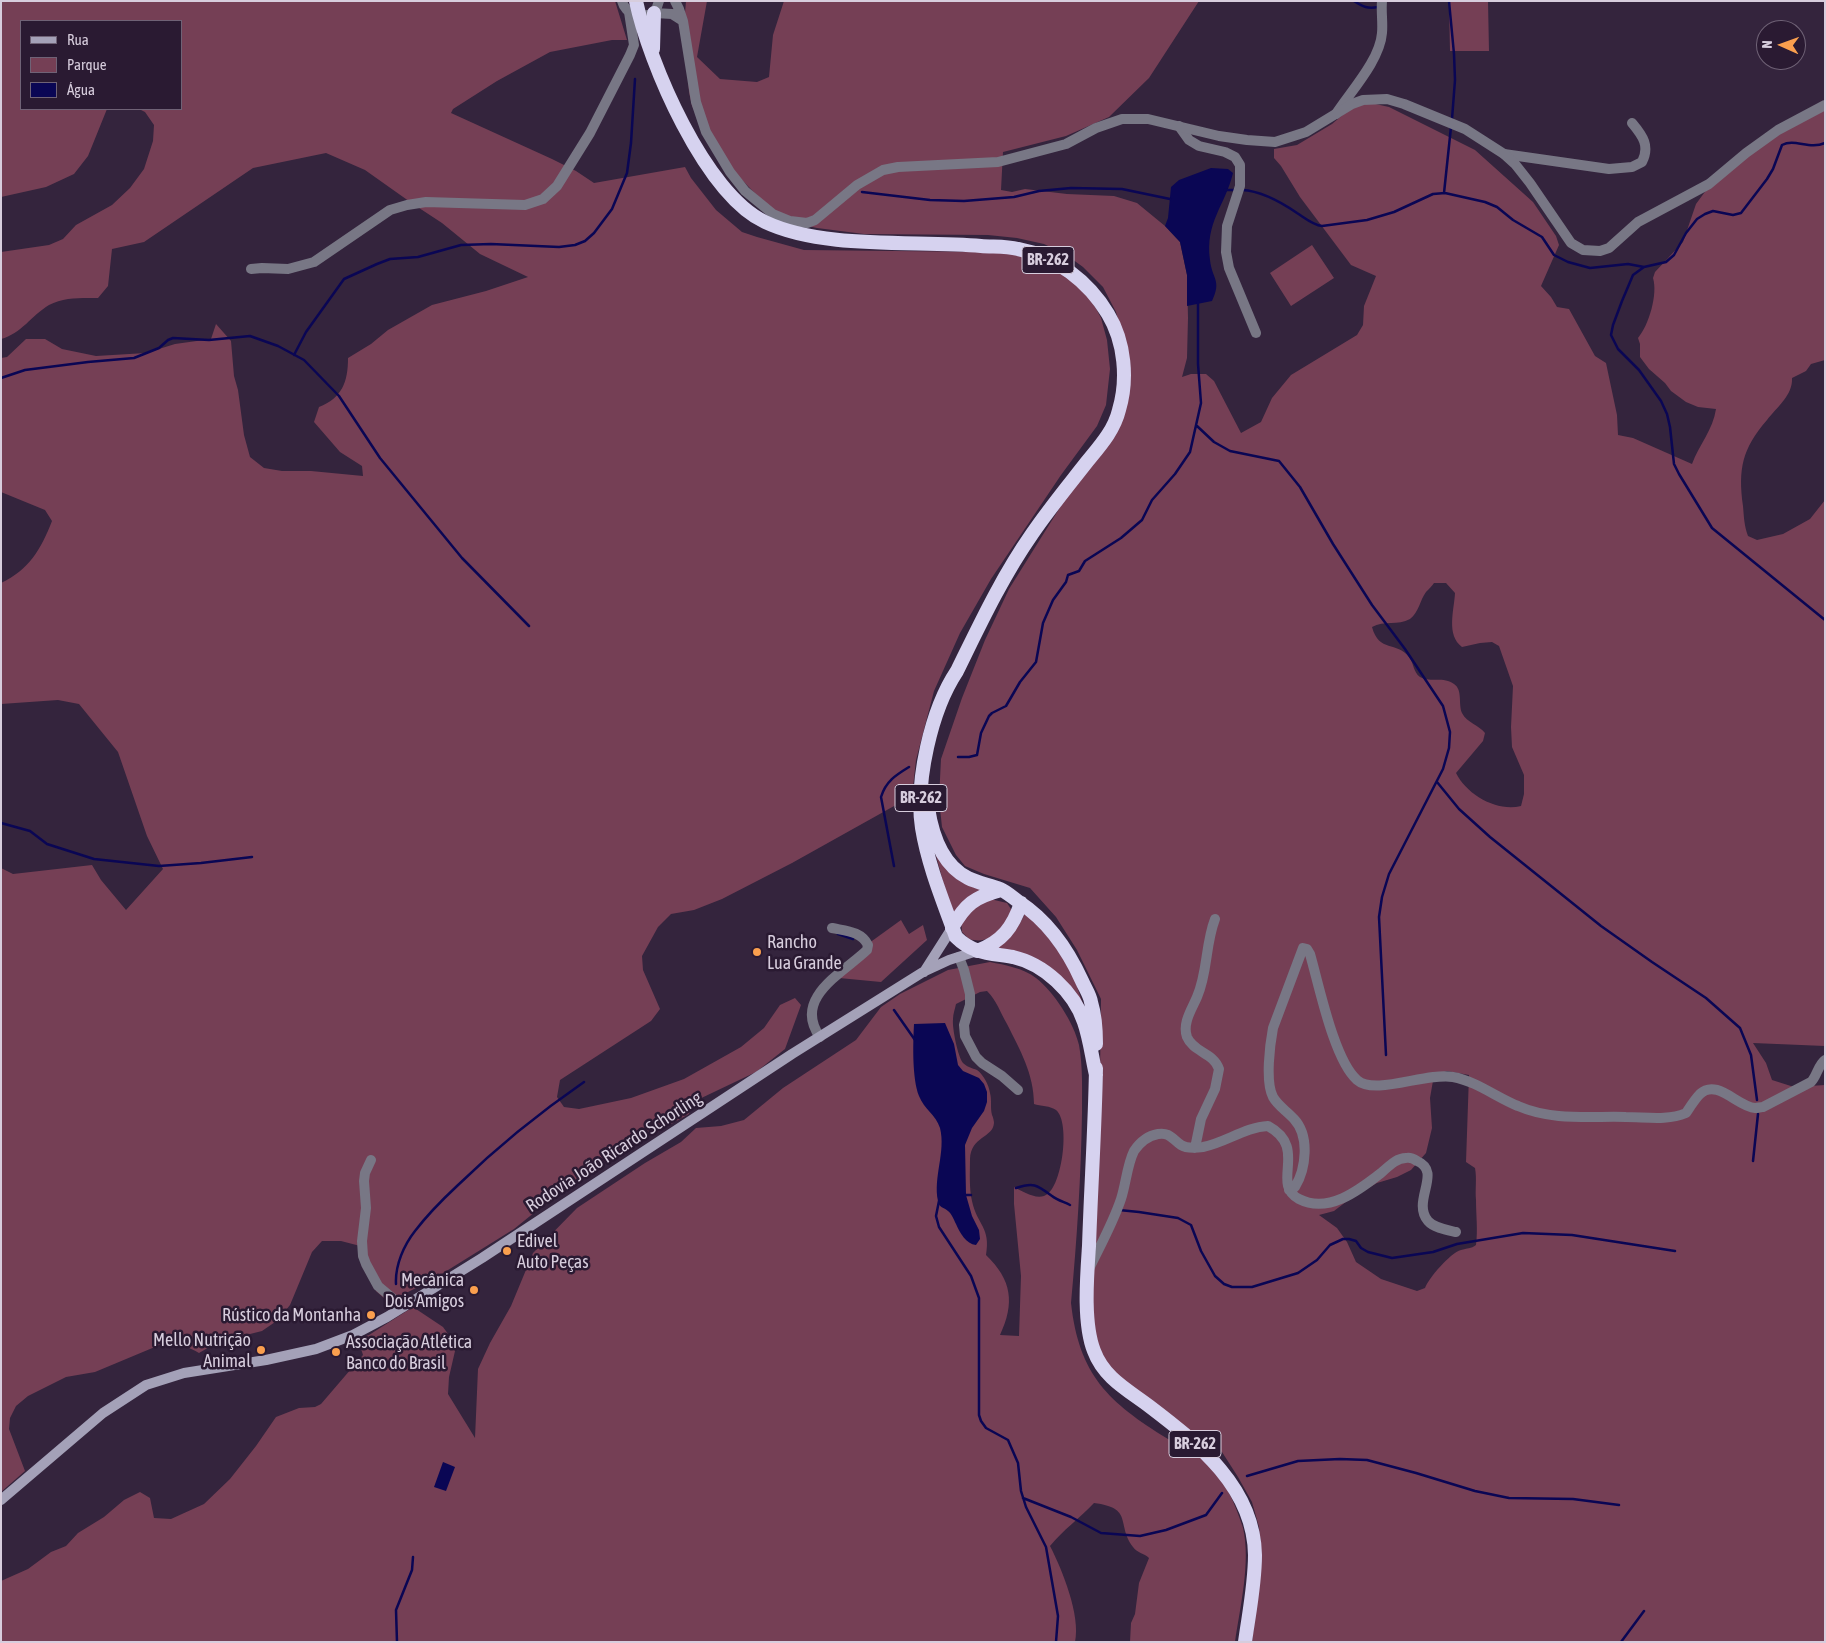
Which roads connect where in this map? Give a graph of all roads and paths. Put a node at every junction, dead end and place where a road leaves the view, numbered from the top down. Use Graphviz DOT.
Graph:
graph roads {
  1 [pos="622,1"];
  2 [pos="674,1"];
  3 [pos="1382,1"];
  4 [pos="656,10"];
  5 [pos="634,11"];
  6 [pos="683,22"];
  7 [pos="652,57"];
  8 [pos="1825,105"];
  9 [pos="1336,114"];
  10 [pos="1632,123"];
  11 [pos="1179,126"];
  12 [pos="1504,154"];
  13 [pos="252,269"];
  14 [pos="1256,333"];
  15 [pos="957,671"];
  16 [pos="1001,890"];
  17 [pos="1021,903"];
  18 [pos="1215,919"];
  19 [pos="832,928"];
  20 [pos="952,928"];
  21 [pos="977,951"];
  22 [pos="959,957"];
  23 [pos="923,972"];
  24 [pos="820,1036"];
  25 [pos="1825,1060"];
  26 [pos="1096,1075"];
  27 [pos="1018,1090"];
  28 [pos="1195,1148"];
  29 [pos="371,1160"];
  30 [pos="1289,1190"];
  31 [pos="1456,1232"];
  32 [pos="1088,1272"];
  33 [pos="403,1307"];
  34 [pos="1,1500"];
  35 [pos="1245,1642"];
  1 -- 5 [label="street"];
  2 -- 4 [label="street"];
  2 -- 6 [label="street"];
  3 -- 9 [label="street"];
  4 -- 5 [label="street"];
  4 -- 6 [label="street"];
  4 -- 7 [label="highway"];
  5 -- 7 [label="highway, BR-262"];
  5 -- 13 [label="street"];
  6 -- 11 [label="street"];
  7 -- 15 [label="highway, BR-262"];
  8 -- 12 [label="street"];
  9 -- 11 [label="street"];
  9 -- 12 [label="street"];
  10 -- 12 [label="street"];
  11 -- 14 [label="street"];
  15 -- 16 [label="highway, BR-262"];
  15 -- 20 [label="highway, BR-262"];
  16 -- 17 [label="highway, BR-262"];
  16 -- 20 [label="highway"];
  17 -- 21 [label="highway"];
  17 -- 26 [label="highway, BR-262"];
  18 -- 28 [label="street"];
  19 -- 24 [label="street"];
  20 -- 21 [label="highway, BR-262"];
  20 -- 23 [label="main road, Rodovia João Ricardo Schorling"];
  21 -- 22 [label="main road, Rodovia João Ricardo Schorling"];
  21 -- 26 [label="highway, BR-262"];
  22 -- 23 [label="main road, Rodovia João Ricardo Schorling"];
  22 -- 27 [label="street"];
  23 -- 24 [label="main road, Rodovia João Ricardo Schorling"];
  24 -- 33 [label="main road, Rodovia João Ricardo Schorling"];
  25 -- 30 [label="street"];
  26 -- 32 [label="highway, BR-262"];
  28 -- 30 [label="street"];
  28 -- 32 [label="street"];
  29 -- 33 [label="street"];
  30 -- 31 [label="street"];
  32 -- 35 [label="highway, BR-262"];
  33 -- 34 [label="main road, Rodovia João Ricardo Schorling"];
}
